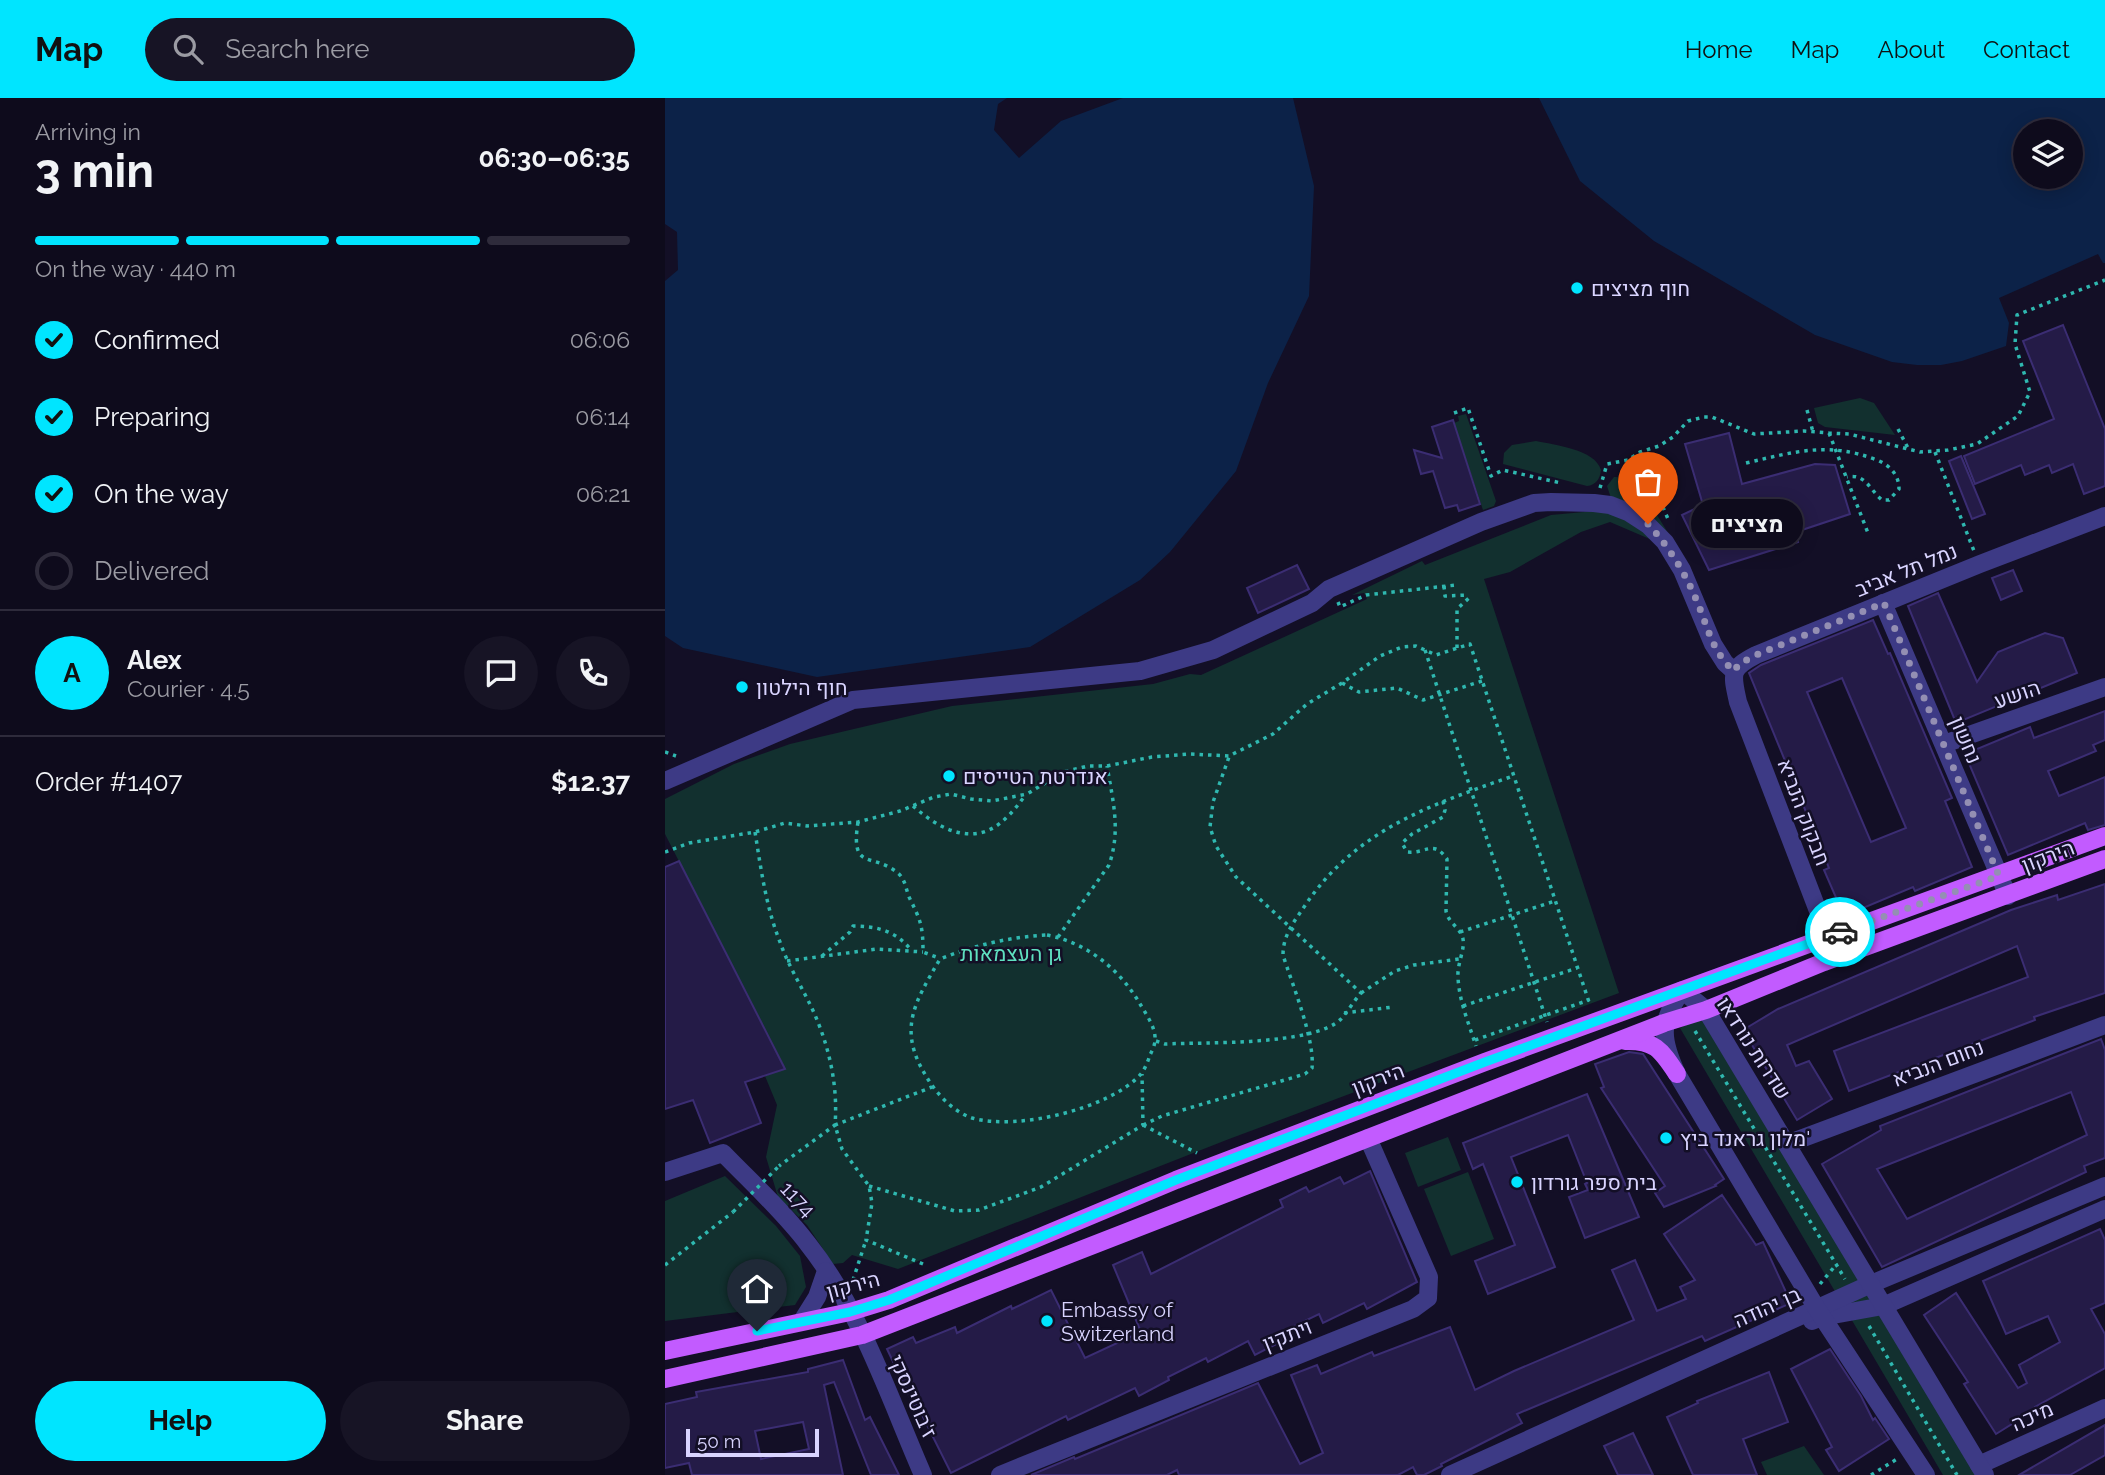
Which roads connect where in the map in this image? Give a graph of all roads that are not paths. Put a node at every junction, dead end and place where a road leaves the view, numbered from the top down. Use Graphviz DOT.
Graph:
graph roads {
  1 [pos="2105,516"];
  2 [pos="1884,603"];
  3 [pos="1733,674"];
  4 [pos="2105,687"];
  5 [pos="1944,744"];
  6 [pos="665,781"];
  7 [pos="2105,836"];
  8 [pos="2105,859"];
  9 [pos="1999,876"];
  10 [pos="2008,896"];
  11 [pos="1828,937"];
  12 [pos="1824,962"];
  13 [pos="1682,990"];
  14 [pos="1706,1010"];
  15 [pos="1664,1023"];
  16 [pos="2105,1025"];
  17 [pos="1618,1041"];
  18 [pos="1677,1074"];
  19 [pos="1368,1138"];
  20 [pos="1787,1144"];
  21 [pos="665,1172"];
  22 [pos="2105,1185"];
  23 [pos="2105,1209"];
  24 [pos="826,1271"];
  25 [pos="1871,1284"];
  26 [pos="1883,1306"];
  27 [pos="850,1312"];
  28 [pos="1820,1313"];
  29 [pos="802,1321"];
  30 [pos="862,1335"];
  31 [pos="665,1351"];
  32 [pos="665,1379"];
  33 [pos="2105,1408"];
  34 [pos="1982,1470"];
  35 [pos="923,1475"];
  36 [pos="1000,1475"];
  37 [pos="1450,1475"];
  38 [pos="1472,1475"];
  39 [pos="1926,1475"];
  1 -- 2 [label="street, נמל תל אביב"];
  2 -- 3 [label="street, נמל תל אביב"];
  2 -- 5 [label="street, נחשון"];
  3 -- 6 [label="street"];
  3 -- 11 [label="street, חבקוק הנביא"];
  4 -- 5 [label="street, הושע"];
  5 -- 9 [label="street, נחשון"];
  7 -- 9 [label="main road, הירקון"];
  8 -- 10 [label="main road, הירקון"];
  9 -- 10 [label="street, נחשון"];
  9 -- 11 [label="main road, הירקון"];
  10 -- 12 [label="main road, הירקון"];
  11 -- 12 [label="street"];
  11 -- 13 [label="main road, הירקון"];
  12 -- 14 [label="main road, הירקון"];
  13 -- 14 [label="street, שדרות נורדאו"];
  13 -- 15 [label="street"];
  13 -- 27 [label="main road, הירקון"];
  14 -- 15 [label="main road, הירקון"];
  14 -- 20 [label="street, שדרות נורדאו"];
  15 -- 17 [label="main road, הירקון"];
  15 -- 18 [label="street"];
  16 -- 20 [label="street, נחום הנביא"];
  17 -- 18 [label="main road"];
  17 -- 19 [label="main road, הירקון"];
  18 -- 28 [label="street"];
  19 -- 30 [label="main road, הירקון"];
  19 -- 36 [label="street, ויתקין"];
  20 -- 25 [label="street, שדרות נורדאו"];
  21 -- 24 [label="street, 1174"];
  22 -- 25 [label="street, בן יהודה"];
  23 -- 26 [label="street, בן יהודה"];
  24 -- 27 [label="street, 1174"];
  24 -- 29 [label="street"];
  25 -- 26 [label="street, שדרות נורדאו"];
  25 -- 28 [label="street, בן יהודה"];
  26 -- 28 [label="street, בן יהודה"];
  26 -- 34 [label="street, שדרות נורדאו"];
  27 -- 29 [label="main road, הירקון"];
  27 -- 30 [label="street, 1174"];
  28 -- 37 [label="street, בן יהודה"];
  28 -- 38 [label="street, בן יהודה"];
  28 -- 39 [label="street"];
  29 -- 31 [label="main road, הירקון"];
  30 -- 32 [label="main road, הירקון"];
  30 -- 35 [label="street, ז'בוטינסקי"];
  33 -- 34 [label="street, מיכה"];
}
